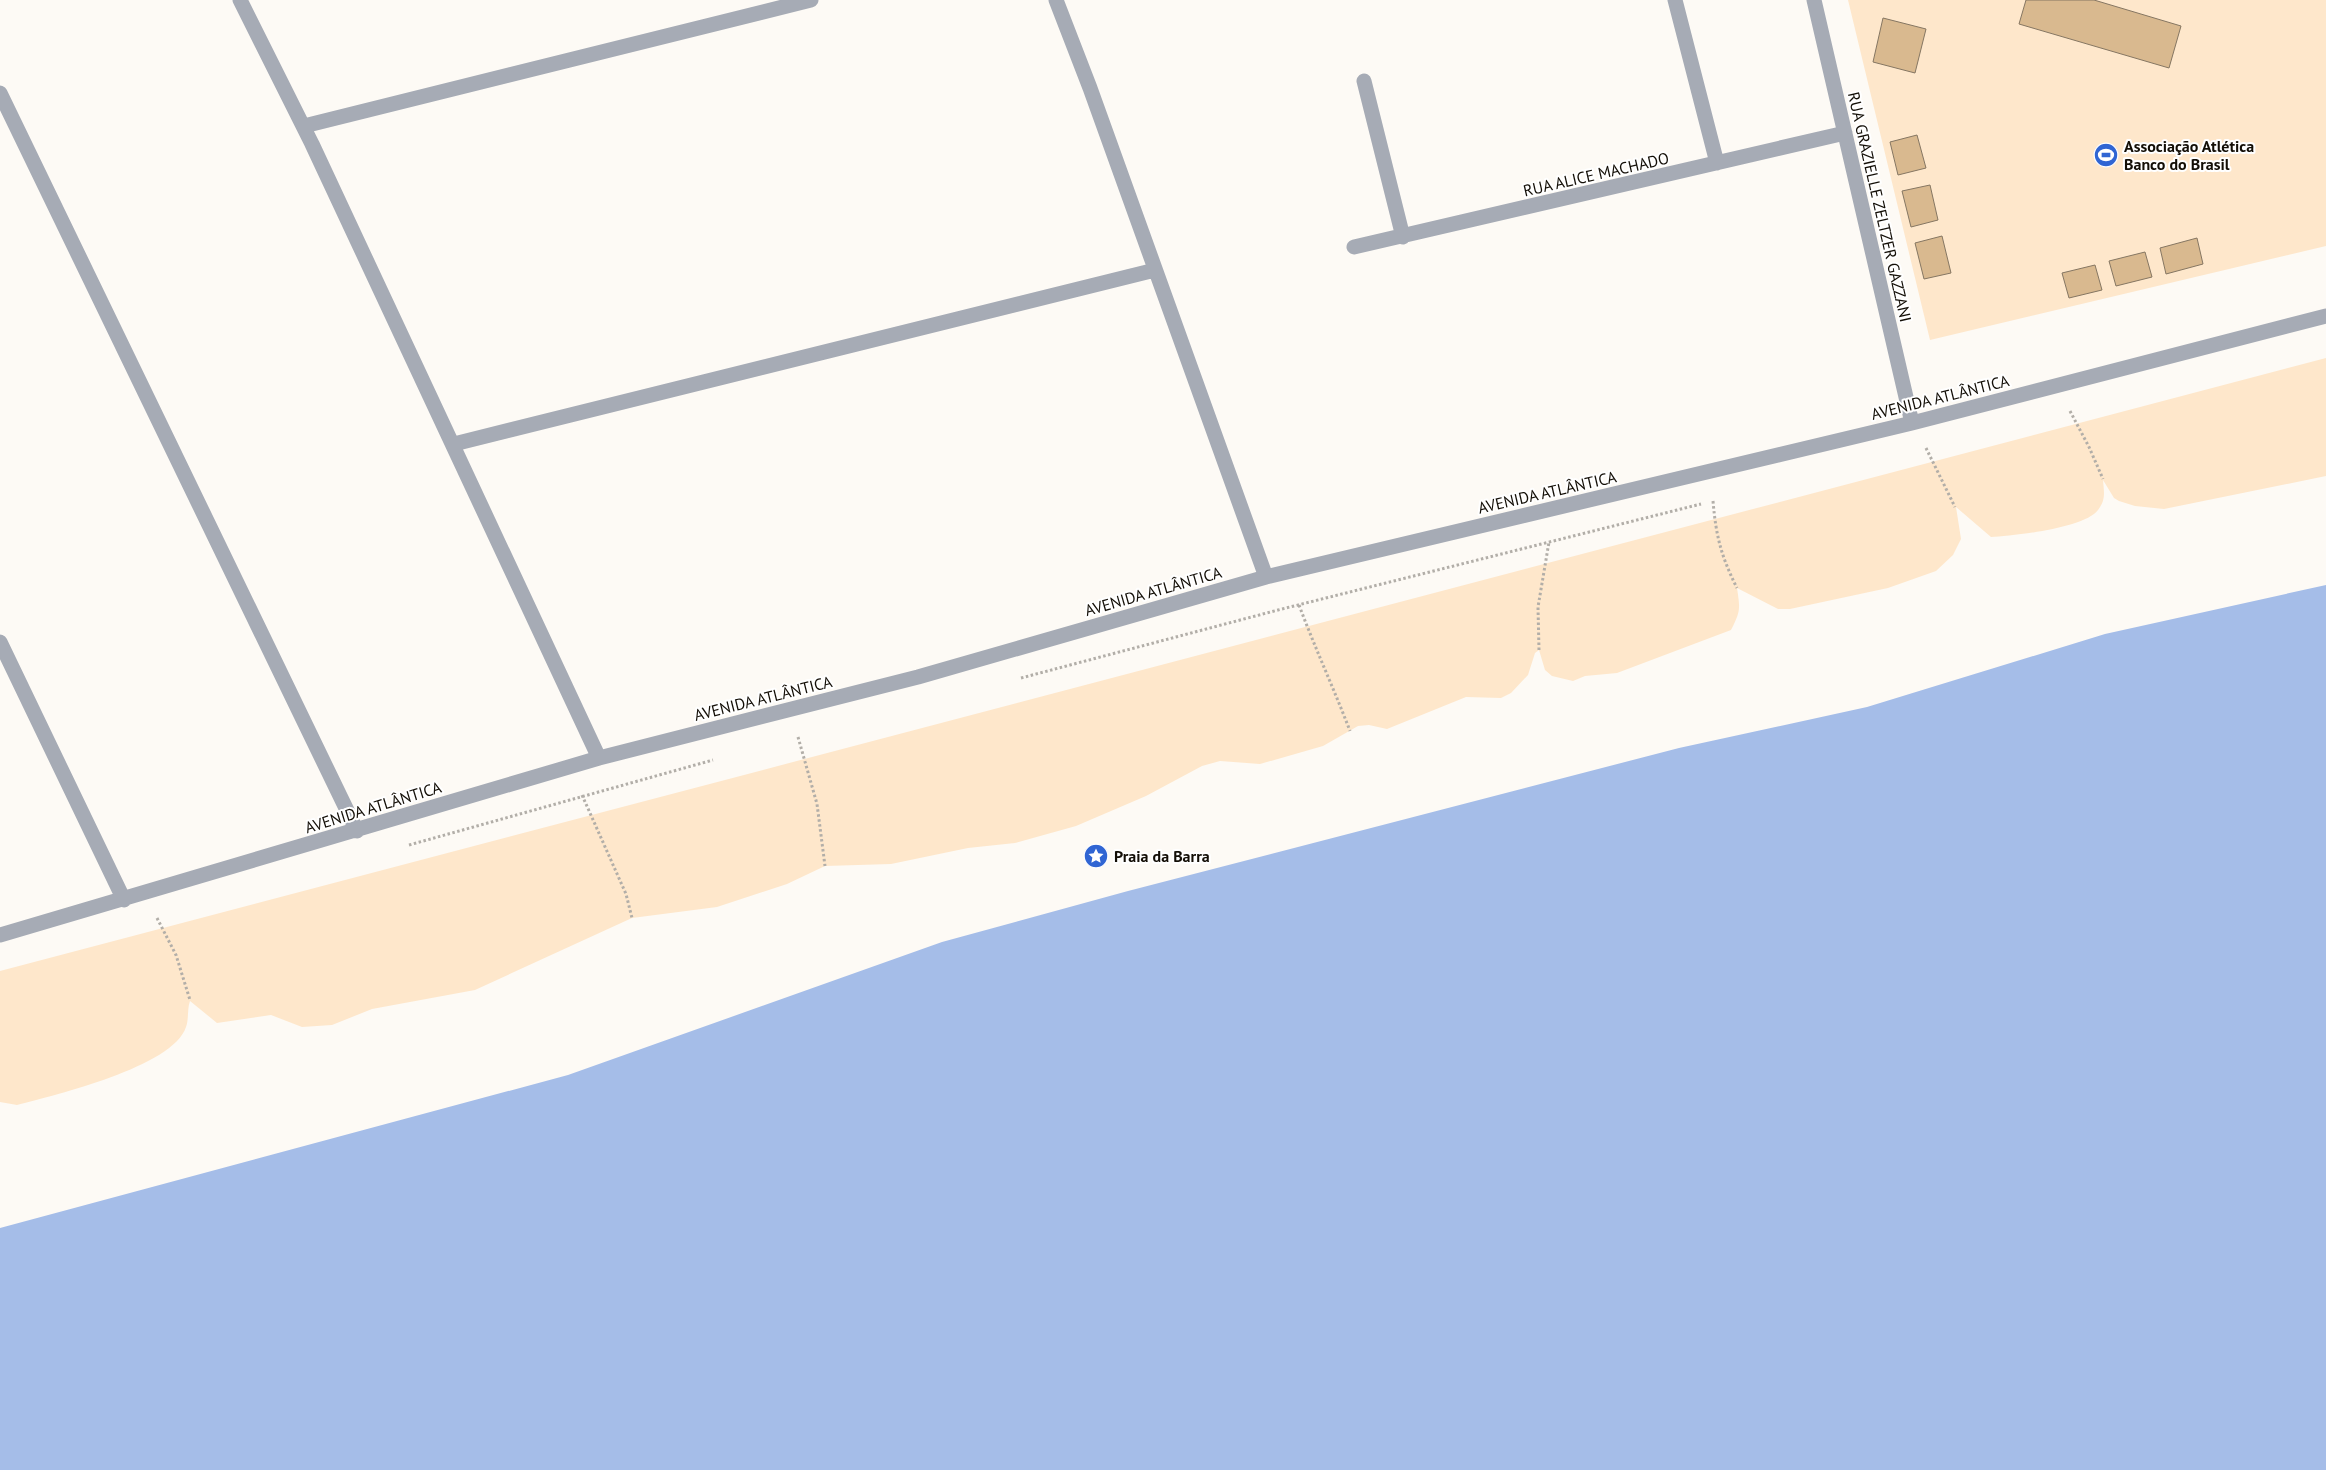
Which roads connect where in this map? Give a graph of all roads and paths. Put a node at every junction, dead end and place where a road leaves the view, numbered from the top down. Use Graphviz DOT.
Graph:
graph roads {
  1 [pos="240,0"];
  2 [pos="811,0"];
  3 [pos="1056,0"];
  4 [pos="1675,0"];
  5 [pos="1814,0"];
  6 [pos="1364,81"];
  7 [pos="0,93"];
  8 [pos="304,126"];
  9 [pos="1845,133"];
  10 [pos="1717,164"];
  11 [pos="1403,237"];
  12 [pos="1354,247"];
  13 [pos="1155,270"];
  14 [pos="2326,316"];
  15 [pos="2079,408"];
  16 [pos="2070,411"];
  17 [pos="2060,413"];
  18 [pos="1912,423"];
  19 [pos="454,444"];
  20 [pos="1936,446"];
  21 [pos="1926,448"];
  22 [pos="1919,450"];
  23 [pos="2103,479"];
  24 [pos="1722,499"];
  25 [pos="1712,501"];
  26 [pos="1955,507"];
  27 [pos="1549,542"];
  28 [pos="1266,576"];
  29 [pos="1737,588"];
  30 [pos="1300,605"];
  31 [pos="0,642"];
  32 [pos="1539,650"];
  33 [pos="1020,679"];
  34 [pos="1350,732"];
  35 [pos="807,735"];
  36 [pos="798,737"];
  37 [pos="789,740"];
  38 [pos="599,758"];
  39 [pos="714,760"];
  40 [pos="582,795"];
  41 [pos="357,830"];
  42 [pos="403,847"];
  43 [pos="825,866"];
  44 [pos="124,900"];
  45 [pos="166,916"];
  46 [pos="157,918"];
  47 [pos="632,918"];
  48 [pos="148,921"];
  49 [pos="0,935"];
  50 [pos="190,1000"];
  1 -- 8 [label="street"];
  2 -- 8 [label="street"];
  3 -- 13 [label="street"];
  4 -- 10 [label="street"];
  5 -- 9 [label="street, RUA GRAZIELLE ZELTZER GAZZANI"];
  6 -- 11 [label="street"];
  7 -- 41 [label="street"];
  8 -- 19 [label="street"];
  9 -- 10 [label="street, RUA ALICE MACHADO"];
  9 -- 18 [label="street, RUA GRAZIELLE ZELTZER GAZZANI"];
  10 -- 11 [label="street, RUA ALICE MACHADO"];
  11 -- 12 [label="street, RUA ALICE MACHADO"];
  13 -- 19 [label="street"];
  13 -- 28 [label="street"];
  14 -- 18 [label="street, AVENIDA ATLÂNTICA"];
  15 -- 16 [label="path"];
  16 -- 17 [label="path"];
  16 -- 23 [label="path"];
  18 -- 28 [label="street, AVENIDA ATLÂNTICA"];
  19 -- 38 [label="street"];
  20 -- 21 [label="path"];
  21 -- 22 [label="path"];
  21 -- 26 [label="path"];
  24 -- 25 [label="path"];
  25 -- 27 [label="path"];
  25 -- 29 [label="path"];
  27 -- 30 [label="path"];
  27 -- 32 [label="path"];
  28 -- 38 [label="street, AVENIDA ATLÂNTICA"];
  30 -- 33 [label="path"];
  30 -- 34 [label="path"];
  31 -- 44 [label="street"];
  35 -- 36 [label="path"];
  36 -- 37 [label="path"];
  36 -- 43 [label="path"];
  38 -- 41 [label="street, AVENIDA ATLÂNTICA"];
  39 -- 40 [label="path"];
  40 -- 42 [label="path"];
  40 -- 47 [label="path"];
  41 -- 44 [label="street, AVENIDA ATLÂNTICA"];
  44 -- 49 [label="street, AVENIDA ATLÂNTICA"];
  45 -- 46 [label="path"];
  46 -- 48 [label="path"];
  46 -- 50 [label="path"];
}
